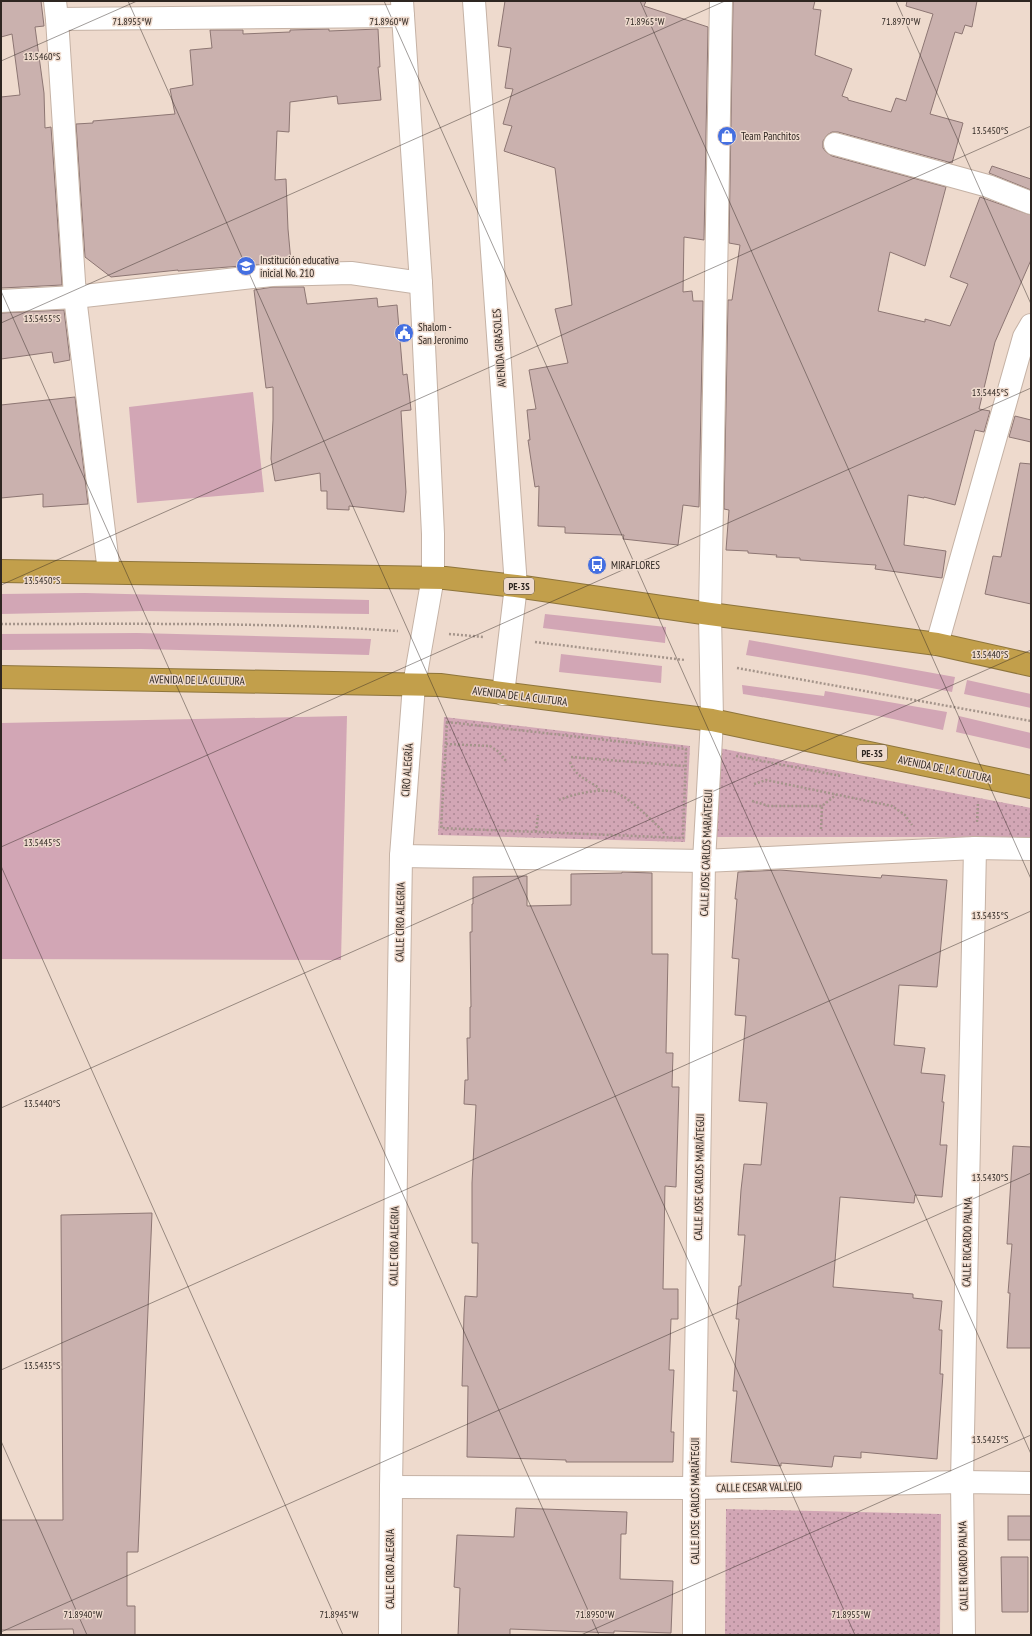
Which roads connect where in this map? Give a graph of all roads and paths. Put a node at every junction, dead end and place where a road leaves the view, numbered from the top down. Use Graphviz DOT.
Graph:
graph roads {
  1 [pos="474,1"];
  2 [pos="722,1"];
  3 [pos="403,8"];
  4 [pos="56,10"];
  5 [pos="835,144"];
  6 [pos="1031,203"];
  7 [pos="421,283"];
  8 [pos="75,297"];
  9 [pos="1,301"];
  10 [pos="1031,325"];
  11 [pos="1,571"];
  12 [pos="109,572"];
  13 [pos="433,577"];
  14 [pos="516,586"];
  15 [pos="710,614"];
  16 [pos="937,644"];
  17 [pos="1031,665"];
  18 [pos="1,676"];
  19 [pos="414,685"];
  20 [pos="503,694"];
  21 [pos="712,720"];
  22 [pos="446,744"];
  23 [pos="734,755"];
  24 [pos="571,757"];
  25 [pos="506,761"];
  26 [pos="570,762"];
  27 [pos="686,766"];
  28 [pos="849,777"];
  29 [pos="754,784"];
  30 [pos="1031,787"];
  31 [pos="598,792"];
  32 [pos="836,794"];
  33 [pos="559,800"];
  34 [pos="752,801"];
  35 [pos="971,801"];
  36 [pos="822,806"];
  37 [pos="976,826"];
  38 [pos="915,828"];
  39 [pos="820,832"];
  40 [pos="975,848"];
  41 [pos="1031,849"];
  42 [pos="401,856"];
  43 [pos="668,860"];
  44 [pos="704,861"];
  45 [pos="962,1482"];
  46 [pos="1031,1483"];
  47 [pos="391,1487"];
  48 [pos="694,1488"];
  49 [pos="390,1635"];
  50 [pos="694,1635"];
  51 [pos="964,1635"];
  1 -- 14 [label="street, AVENIDA GIRASOLES"];
  2 -- 15 [label="street, CALLE JOSE CARLOS MARIÁTEGUI"];
  3 -- 4 [label="street"];
  3 -- 7 [label="street"];
  4 -- 8 [label="street"];
  5 -- 6 [label="street"];
  7 -- 8 [label="street"];
  7 -- 13 [label="street"];
  8 -- 9 [label="street"];
  8 -- 12 [label="street"];
  10 -- 16 [label="street"];
  11 -- 12 [label="highway, PE-3S"];
  12 -- 13 [label="highway, PE-3S"];
  13 -- 14 [label="highway, PE-3S"];
  13 -- 19 [label="street"];
  14 -- 15 [label="highway, PE-3S"];
  14 -- 20 [label="street, AVENIDA GIRASOLES"];
  15 -- 16 [label="highway, PE-3S"];
  15 -- 21 [label="street, CALLE JOSE CARLOS MARIÁTEGUI"];
  16 -- 17 [label="highway, PE-3S"];
  18 -- 19 [label="highway, AVENIDA DE LA CULTURA / PE-3S"];
  19 -- 20 [label="highway, AVENIDA DE LA CULTURA / PE-3S"];
  19 -- 42 [label="street, CIRO ALEGRÍA"];
  20 -- 21 [label="highway, AVENIDA DE LA CULTURA / PE-3S"];
  21 -- 30 [label="highway, AVENIDA DE LA CULTURA / PE-3S"];
  21 -- 44 [label="street, CALLE JOSE CARLOS MARIÁTEGUI"];
  22 -- 25 [label="path"];
  22 -- 27 [label="path"];
  22 -- 27 [label="path"];
  23 -- 28 [label="path"];
  24 -- 27 [label="path"];
  26 -- 31 [label="path"];
  29 -- 32 [label="path"];
  31 -- 33 [label="path"];
  31 -- 43 [label="path"];
  32 -- 36 [label="path"];
  32 -- 38 [label="path"];
  34 -- 36 [label="path"];
  35 -- 37 [label="path"];
  36 -- 39 [label="path"];
  40 -- 41 [label="street"];
  40 -- 44 [label="street"];
  40 -- 45 [label="street, CALLE RICARDO PALMA"];
  42 -- 43 [label="street"];
  42 -- 47 [label="street, CALLE CIRO ALEGRIA"];
  43 -- 44 [label="street"];
  44 -- 48 [label="street, CALLE JOSE CARLOS MARIÁTEGUI"];
  45 -- 46 [label="street, CALLE CESAR VALLEJO"];
  45 -- 48 [label="street, CALLE CESAR VALLEJO"];
  45 -- 51 [label="street, CALLE RICARDO PALMA"];
  47 -- 48 [label="street, CALLE CESAR VALLEJO"];
  47 -- 49 [label="street, CALLE CIRO ALEGRIA"];
  48 -- 50 [label="street, CALLE JOSE CARLOS MARIÁTEGUI"];
}
